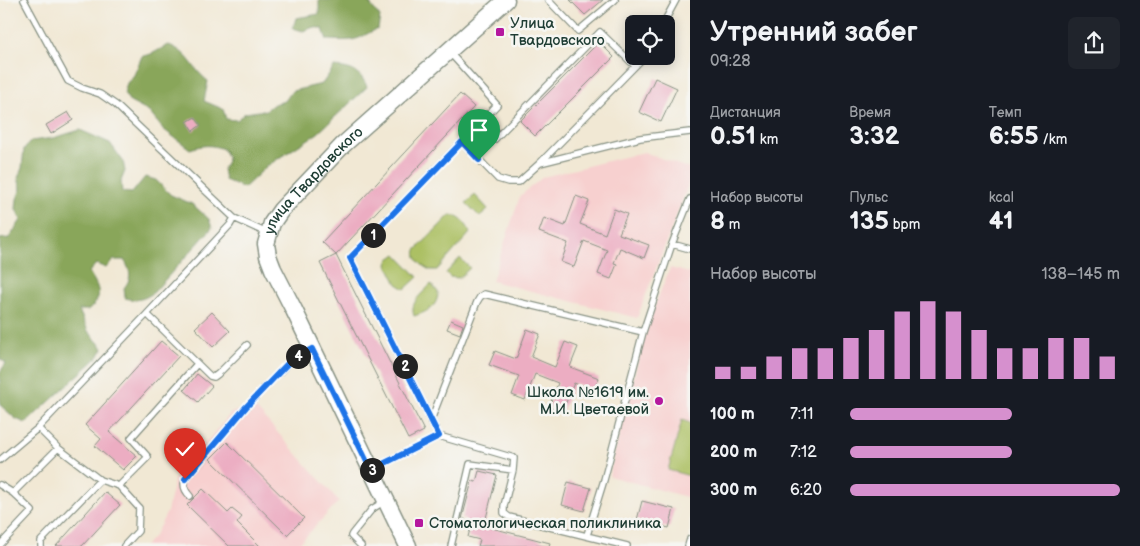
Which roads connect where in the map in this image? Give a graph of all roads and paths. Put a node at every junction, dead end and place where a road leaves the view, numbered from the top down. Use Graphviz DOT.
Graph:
graph roads {
  1 [pos="24,0"];
  2 [pos="506,0"];
  3 [pos="548,0"];
  4 [pos="615,0"];
  5 [pos="676,0"];
  6 [pos="668,15"];
  7 [pos="449,51"];
  8 [pos="635,66"];
  9 [pos="480,123"];
  10 [pos="690,132"];
  11 [pos="462,142"];
  12 [pos="540,164"];
  13 [pos="690,199"];
  14 [pos="234,218"];
  15 [pos="268,234"];
  16 [pos="672,244"];
  17 [pos="690,250"];
  18 [pos="147,314"];
  19 [pos="643,332"];
  20 [pos="247,345"];
  21 [pos="312,349"];
  22 [pos="197,364"];
  23 [pos="431,420"];
  24 [pos="38,428"];
  25 [pos="439,436"];
  26 [pos="58,448"];
  27 [pos="0,460"];
  28 [pos="371,470"];
  29 [pos="513,470"];
  30 [pos="100,480"];
  31 [pos="0,485"];
  32 [pos="119,486"];
  33 [pos="13,493"];
  34 [pos="190,496"];
  35 [pos="386,500"];
  36 [pos="587,536"];
  37 [pos="690,539"];
  38 [pos="0,545"];
  39 [pos="41,546"];
  40 [pos="124,546"];
  41 [pos="361,546"];
  42 [pos="408,546"];
  43 [pos="451,546"];
  44 [pos="627,546"];
  45 [pos="688,546"];
  1 -- 14 [label="lane"];
  2 -- 7 [label="main road, улица Твардовского"];
  3 -- 4 [label="lane"];
  5 -- 6 [label="lane"];
  7 -- 9 [label="lane"];
  7 -- 15 [label="main road, улица Твардовского"];
  8 -- 9 [label="lane"];
  8 -- 12 [label="lane"];
  9 -- 11 [label="lane"];
  10 -- 12 [label="lane"];
  11 -- 12 [label="lane"];
  11 -- 23 [label="lane"];
  13 -- 16 [label="lane"];
  14 -- 15 [label="lane"];
  14 -- 18 [label="lane"];
  15 -- 21 [label="main road, улица Твардовского"];
  16 -- 17 [label="lane"];
  16 -- 19 [label="lane"];
  18 -- 22 [label="lane"];
  18 -- 24 [label="lane"];
  19 -- 23 [label="lane"];
  19 -- 36 [label="lane"];
  20 -- 22 [label="lane"];
  21 -- 28 [label="main road, улица Твардовского"];
  21 -- 34 [label="lane"];
  22 -- 32 [label="lane"];
  23 -- 25 [label="lane"];
  24 -- 26 [label="lane"];
  24 -- 27 [label="lane"];
  25 -- 28 [label="lane"];
  25 -- 29 [label="lane"];
  26 -- 30 [label="lane"];
  26 -- 33 [label="lane"];
  28 -- 35 [label="main road, улица Твардовского"];
  29 -- 36 [label="lane"];
  29 -- 43 [label="lane"];
  30 -- 32 [label="lane"];
  30 -- 39 [label="lane"];
  31 -- 33 [label="lane"];
  32 -- 40 [label="lane"];
  33 -- 38 [label="lane"];
  35 -- 41 [label="lane"];
  35 -- 42 [label="main road, улица Твардовского"];
  36 -- 44 [label="lane"];
  37 -- 45 [label="lane"];
}
